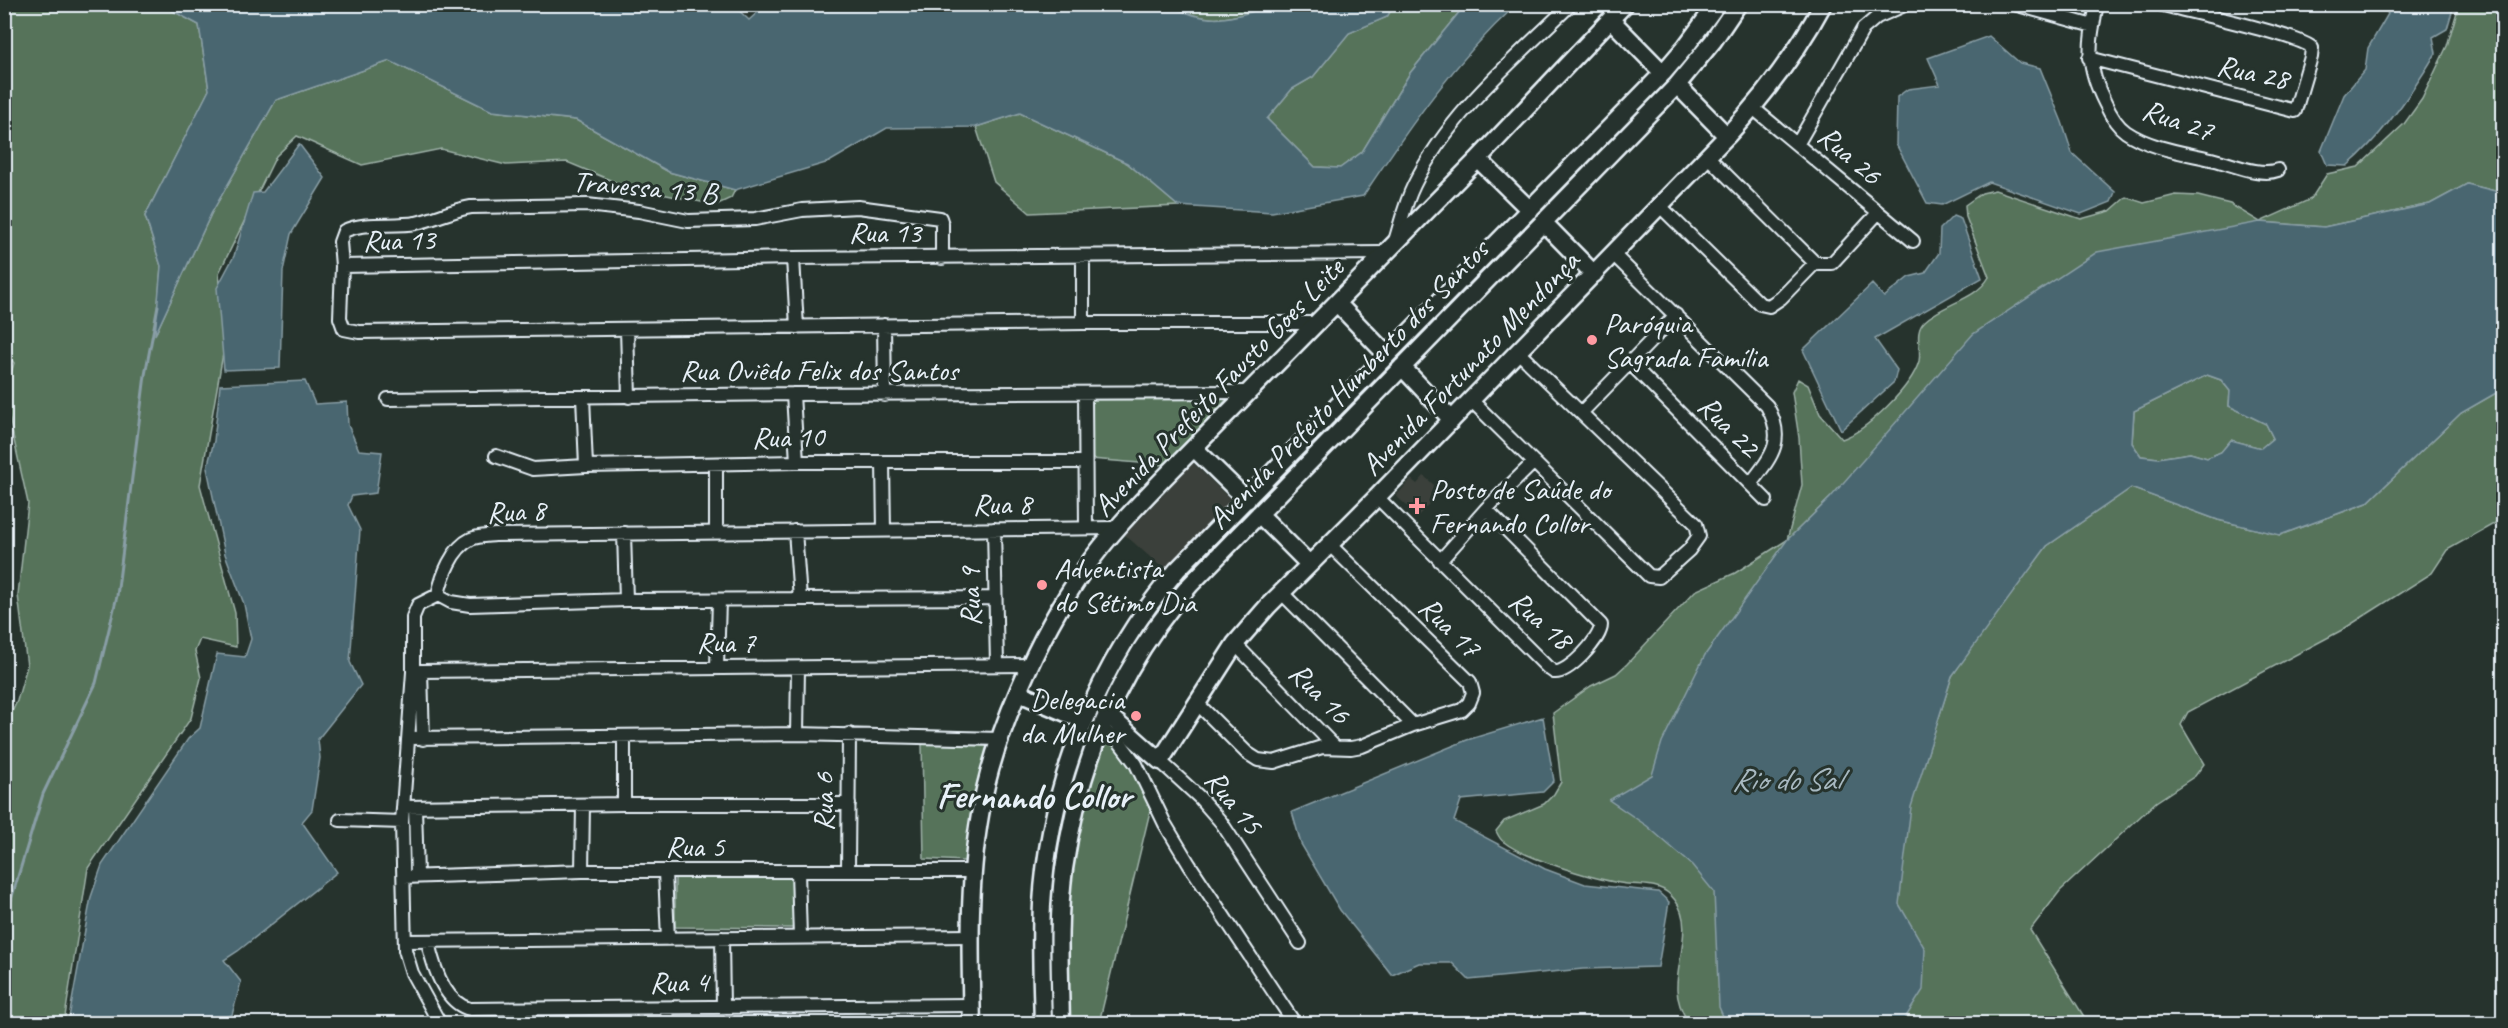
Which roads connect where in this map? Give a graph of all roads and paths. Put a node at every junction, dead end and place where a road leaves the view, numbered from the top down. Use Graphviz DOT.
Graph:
graph roads {
  1 [pos="1571,4"];
  2 [pos="1625,4"];
  3 [pos="1717,4"];
  4 [pos="1738,4"];
  5 [pos="1823,4"];
  6 [pos="1907,4"];
  7 [pos="2014,4"];
  8 [pos="2097,4"];
  9 [pos="2159,4"];
  10 [pos="1611,21"];
  11 [pos="2093,26"];
  12 [pos="2089,58"];
  13 [pos="1663,73"];
  14 [pos="1677,85"];
  15 [pos="1753,108"];
  16 [pos="1727,136"];
  17 [pos="1798,143"];
  18 [pos="1708,157"];
  19 [pos="1478,159"];
  20 [pos="2278,170"];
  21 [pos="1660,206"];
  22 [pos="1530,210"];
  23 [pos="1878,213"];
  24 [pos="1543,222"];
  25 [pos="1913,240"];
  26 [pos="1390,247"];
  27 [pos="1613,254"];
  28 [pos="1083,256"];
  29 [pos="793,258"];
  30 [pos="942,258"];
  31 [pos="1815,263"];
  32 [pos="342,266"];
  33 [pos="1594,274"];
  34 [pos="1337,303"];
  35 [pos="1676,315"];
  36 [pos="1083,322"];
  37 [pos="1315,323"];
  38 [pos="884,325"];
  39 [pos="797,327"];
  40 [pos="627,329"];
  41 [pos="1518,352"];
  42 [pos="1387,355"];
  43 [pos="1630,363"];
  44 [pos="1402,367"];
  45 [pos="1250,392"];
  46 [pos="1085,393"];
  47 [pos="793,394"];
  48 [pos="885,395"];
  49 [pos="583,397"];
  50 [pos="628,397"];
  51 [pos="388,399"];
  52 [pos="1471,400"];
  53 [pos="1581,413"];
  54 [pos="1452,420"];
  55 [pos="1194,448"];
  56 [pos="496,456"];
  57 [pos="797,462"];
  58 [pos="883,462"];
  59 [pos="1084,462"];
  60 [pos="1534,462"];
  61 [pos="716,464"];
  62 [pos="586,466"];
  63 [pos="1751,483"];
  64 [pos="1377,497"];
  65 [pos="1248,500"];
  66 [pos="1766,500"];
  67 [pos="1486,509"];
  68 [pos="1259,514"];
  69 [pos="1086,528"];
  70 [pos="1116,528"];
  71 [pos="994,529"];
  72 [pos="795,531"];
  73 [pos="884,531"];
  74 [pos="716,532"];
  75 [pos="624,533"];
  76 [pos="1330,545"];
  77 [pos="1440,561"];
  78 [pos="1309,564"];
  79 [pos="1161,590"];
  80 [pos="1281,592"];
  81 [pos="438,595"];
  82 [pos="995,598"];
  83 [pos="800,599"];
  84 [pos="626,600"];
  85 [pos="719,600"];
  86 [pos="1172,605"];
  87 [pos="1235,644"];
  88 [pos="997,664"];
  89 [pos="1031,665"];
  90 [pos="717,667"];
  91 [pos="798,668"];
  92 [pos="417,672"];
  93 [pos="1019,693"];
  94 [pos="1196,702"];
  95 [pos="1097,721"];
  96 [pos="1413,725"];
  97 [pos="797,734"];
  98 [pos="849,734"];
  99 [pos="624,736"];
  100 [pos="409,738"];
  101 [pos="423,739"];
  102 [pos="1000,739"];
  103 [pos="1334,746"];
  104 [pos="1160,761"];
  105 [pos="624,804"];
  106 [pos="849,804"];
  107 [pos="583,805"];
  108 [pos="409,807"];
  109 [pos="340,820"];
  110 [pos="402,822"];
  111 [pos="582,871"];
  112 [pos="798,871"];
  113 [pos="848,871"];
  114 [pos="975,871"];
  115 [pos="665,872"];
  116 [pos="410,877"];
  117 [pos="971,936"];
  118 [pos="800,937"];
  119 [pos="668,939"];
  120 [pos="722,939"];
  121 [pos="405,941"];
  122 [pos="428,942"];
  123 [pos="1300,943"];
  124 [pos="971,1005"];
  125 [pos="723,1007"];
  126 [pos="667,1008"];
  127 [pos="440,1023"];
  128 [pos="668,1023"];
  129 [pos="972,1023"];
  130 [pos="1043,1023"];
  131 [pos="1061,1023"];
  132 [pos="1295,1023"];
  1 -- 26 [label="street"];
  2 -- 10 [label="street, Avenida Prefeito Fausto Goes Leite"];
  3 -- 13 [label="street, Avenida Prefeito Humberto dos Santos"];
  4 -- 14 [label="street, Avenida Prefeito Humberto dos Santos"];
  5 -- 15 [label="street, Avenida Fortunato Mendonça"];
  6 -- 17 [label="street"];
  7 -- 11 [label="street"];
  8 -- 11 [label="street, Rua 27"];
  9 -- 12 [label="street, Rua 28"];
  10 -- 13 [label="street"];
  10 -- 19 [label="street, Avenida Prefeito Fausto Goes Leite"];
  11 -- 12 [label="street, Rua 27"];
  12 -- 20 [label="street, Rua 27"];
  13 -- 22 [label="street, Avenida Prefeito Humberto dos Santos"];
  14 -- 16 [label="street"];
  14 -- 24 [label="street, Avenida Prefeito Humberto dos Santos"];
  15 -- 16 [label="street, Avenida Fortunato Mendonça"];
  15 -- 17 [label="street, Rua 26"];
  16 -- 18 [label="street, Avenida Fortunato Mendonça"];
  17 -- 23 [label="street, Rua 26"];
  18 -- 21 [label="street, Avenida Fortunato Mendonça"];
  18 -- 31 [label="street"];
  19 -- 22 [label="street"];
  19 -- 26 [label="street, Avenida Prefeito Fausto Goes Leite"];
  21 -- 27 [label="street, Avenida Fortunato Mendonça"];
  21 -- 31 [label="street"];
  22 -- 42 [label="street, Avenida Prefeito Humberto dos Santos"];
  23 -- 25 [label="street, Rua 26"];
  23 -- 31 [label="street"];
  24 -- 33 [label="street"];
  24 -- 44 [label="street, Avenida Prefeito Humberto dos Santos"];
  26 -- 28 [label="street, Rua 13"];
  26 -- 34 [label="street, Avenida Prefeito Fausto Goes Leite"];
  27 -- 33 [label="street, Avenida Fortunato Mendonça"];
  27 -- 35 [label="street"];
  28 -- 30 [label="street, Rua 13"];
  28 -- 36 [label="street"];
  29 -- 30 [label="street, Rua 13"];
  29 -- 32 [label="street, Rua 13"];
  29 -- 39 [label="street"];
  30 -- 32 [label="street, Travessa 13 B"];
  32 -- 40 [label="street, Rua 13"];
  33 -- 41 [label="street, Avenida Fortunato Mendonça"];
  34 -- 37 [label="street, Avenida Prefeito Fausto Goes Leite"];
  34 -- 42 [label="street"];
  35 -- 43 [label="street"];
  35 -- 63 [label="street"];
  36 -- 37 [label="street, Rua 13"];
  36 -- 38 [label="street, Rua 13"];
  37 -- 45 [label="street, Avenida Prefeito Fausto Goes Leite"];
  38 -- 39 [label="street, Rua 13"];
  38 -- 48 [label="street"];
  39 -- 40 [label="street, Rua 13"];
  40 -- 50 [label="street"];
  41 -- 52 [label="street, Avenida Fortunato Mendonça"];
  41 -- 53 [label="street"];
  42 -- 65 [label="street, Avenida Prefeito Humberto dos Santos"];
  43 -- 53 [label="street"];
  43 -- 63 [label="street, Rua 22"];
  44 -- 54 [label="street"];
  44 -- 68 [label="street, Avenida Prefeito Humberto dos Santos"];
  45 -- 46 [label="street, Rua Oviêdo Felix dos Santos"];
  45 -- 55 [label="street, Avenida Prefeito Fausto Goes Leite"];
  46 -- 48 [label="street, Rua Oviêdo Felix dos Santos"];
  46 -- 59 [label="street"];
  47 -- 48 [label="street, Rua Oviêdo Felix dos Santos"];
  47 -- 50 [label="street, Rua Oviêdo Felix dos Santos"];
  47 -- 57 [label="street"];
  49 -- 50 [label="street, Rua Oviêdo Felix dos Santos"];
  49 -- 51 [label="street, Rua Oviêdo Felix dos Santos"];
  49 -- 62 [label="street"];
  52 -- 54 [label="street, Avenida Fortunato Mendonça"];
  52 -- 60 [label="street"];
  53 -- 60 [label="street"];
  54 -- 64 [label="street, Avenida Fortunato Mendonça"];
  55 -- 65 [label="street"];
  55 -- 70 [label="street, Avenida Prefeito Fausto Goes Leite"];
  56 -- 62 [label="street, Rua 10"];
  57 -- 58 [label="street, Rua 10"];
  57 -- 61 [label="street, Rua 10"];
  58 -- 59 [label="street, Rua 10"];
  58 -- 73 [label="street"];
  59 -- 69 [label="street"];
  60 -- 67 [label="street"];
  61 -- 62 [label="street, Rua 10"];
  61 -- 74 [label="street"];
  63 -- 66 [label="street, Rua 22"];
  64 -- 76 [label="street, Avenida Fortunato Mendonça"];
  64 -- 77 [label="street, Rua 18"];
  65 -- 79 [label="street, Avenida Prefeito Humberto dos Santos"];
  67 -- 77 [label="street"];
  67 -- 77 [label="street, Rua 18"];
  68 -- 78 [label="street"];
  68 -- 86 [label="street, Avenida Prefeito Humberto dos Santos"];
  69 -- 70 [label="street, Rua 8"];
  69 -- 71 [label="street, Rua 8"];
  70 -- 89 [label="street, Avenida Prefeito Fausto Goes Leite"];
  71 -- 73 [label="street, Rua 8"];
  71 -- 82 [label="street, Rua 9"];
  72 -- 73 [label="street, Rua 8"];
  72 -- 74 [label="street, Rua 8"];
  72 -- 83 [label="street"];
  74 -- 75 [label="street, Rua 8"];
  75 -- 81 [label="street, Rua 8"];
  75 -- 84 [label="street"];
  76 -- 78 [label="street, Avenida Fortunato Mendonça"];
  76 -- 96 [label="street, Rua 17"];
  78 -- 80 [label="street, Avenida Fortunato Mendonça"];
  79 -- 86 [label="street"];
  79 -- 95 [label="street, Avenida Prefeito Humberto dos Santos"];
  80 -- 87 [label="street, Avenida Fortunato Mendonça"];
  80 -- 96 [label="street"];
  81 -- 84 [label="street"];
  81 -- 92 [label="street"];
  82 -- 83 [label="street"];
  82 -- 88 [label="street, Rua 9"];
  83 -- 85 [label="street"];
  84 -- 85 [label="street"];
  85 -- 90 [label="street"];
  86 -- 95 [label="street, Avenida Prefeito Humberto dos Santos"];
  87 -- 94 [label="street, Avenida Fortunato Mendonça"];
  87 -- 103 [label="street, Rua 16"];
  88 -- 89 [label="street, Rua 7"];
  88 -- 91 [label="street, Rua 7"];
  89 -- 93 [label="street, Avenida Prefeito Fausto Goes Leite"];
  90 -- 91 [label="street, Rua 7"];
  90 -- 92 [label="street, Rua 7"];
  91 -- 97 [label="street"];
  92 -- 100 [label="street"];
  92 -- 101 [label="street"];
  93 -- 95 [label="street, Rua 15"];
  93 -- 102 [label="street, Avenida Prefeito Fausto Goes Leite"];
  94 -- 103 [label="street"];
  94 -- 104 [label="street, Avenida Fortunato Mendonça"];
  95 -- 104 [label="street, Rua 15"];
  95 -- 130 [label="street, Avenida Prefeito Humberto dos Santos"];
  95 -- 131 [label="street, Avenida Prefeito Humberto dos Santos"];
  95 -- 132 [label="street"];
  96 -- 103 [label="street, Rua 16"];
  97 -- 98 [label="street"];
  97 -- 99 [label="street"];
  98 -- 102 [label="street"];
  98 -- 106 [label="street, Rua 6"];
  99 -- 101 [label="street"];
  99 -- 105 [label="street"];
  100 -- 101 [label="street"];
  100 -- 108 [label="street"];
  102 -- 114 [label="street, Avenida Prefeito Fausto Goes Leite"];
  104 -- 123 [label="street, Rua 15"];
  105 -- 106 [label="street, Rua 5"];
  105 -- 107 [label="street, Rua 5"];
  106 -- 113 [label="street, Rua 6"];
  107 -- 108 [label="street, Rua 5"];
  107 -- 111 [label="street"];
  108 -- 110 [label="street"];
  108 -- 116 [label="street"];
  109 -- 110 [label="street"];
  110 -- 116 [label="street"];
  111 -- 115 [label="street, Rua 5"];
  111 -- 116 [label="street, Rua 5"];
  112 -- 113 [label="street, Rua 5"];
  112 -- 115 [label="street, Rua 5"];
  112 -- 118 [label="street"];
  113 -- 114 [label="street, Rua 5"];
  114 -- 117 [label="street, Avenida Prefeito Fausto Goes Leite"];
  115 -- 119 [label="street"];
  116 -- 121 [label="street"];
  117 -- 118 [label="street, Rua 4"];
  117 -- 124 [label="street, Avenida Prefeito Fausto Goes Leite"];
  118 -- 120 [label="street, Rua 4"];
  119 -- 120 [label="street, Rua 4"];
  119 -- 122 [label="street, Rua 4"];
  120 -- 125 [label="street"];
  121 -- 122 [label="street, Rua 4"];
  121 -- 127 [label="street"];
  122 -- 126 [label="street, Rua 4"];
  124 -- 125 [label="street, Rua 4"];
  124 -- 129 [label="street, Avenida Prefeito Fausto Goes Leite"];
  125 -- 126 [label="street, Rua 4"];
  126 -- 128 [label="street"];
}
